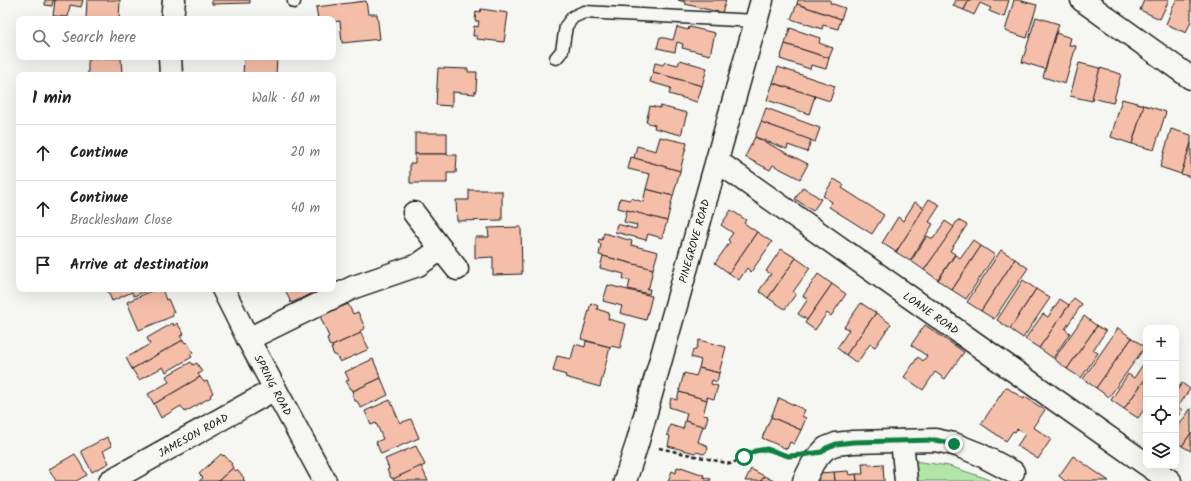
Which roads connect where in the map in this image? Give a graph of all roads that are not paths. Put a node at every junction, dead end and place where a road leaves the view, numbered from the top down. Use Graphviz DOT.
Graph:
graph roads {
  1 [pos="174,0"];
  2 [pos="762,0"];
  3 [pos="1082,0"];
  4 [pos="172,16"];
  5 [pos="756,21"];
  6 [pos="556,58"];
  7 [pos="170,60"];
  8 [pos="171,72"];
  9 [pos="1191,78"];
  10 [pos="717,161"];
  11 [pos="414,213"];
  12 [pos="440,250"];
  13 [pos="457,269"];
  14 [pos="224,292"];
  15 [pos="248,339"];
  16 [pos="276,389"];
  17 [pos="902,441"];
  18 [pos="1143,462"];
  19 [pos="1153,469"];
  20 [pos="1013,472"];
  21 [pos="110,481"];
  22 [pos="325,481"];
  23 [pos="625,481"];
  24 [pos="804,481"];
  25 [pos="906,481"];
  26 [pos="1170,481"];
  1 -- 4 [label="street"];
  2 -- 5 [label="street, PINEGROVE ROAD"];
  3 -- 9 [label="street"];
  5 -- 6 [label="lane"];
  5 -- 10 [label="street, PINEGROVE ROAD"];
  7 -- 8 [label="street"];
  10 -- 18 [label="street, LOANE ROAD"];
  10 -- 23 [label="street, PINEGROVE ROAD"];
  11 -- 12 [label="street"];
  12 -- 13 [label="street"];
  12 -- 15 [label="street"];
  14 -- 15 [label="street, SPRING ROAD"];
  15 -- 16 [label="street, SPRING ROAD"];
  16 -- 21 [label="street, JAMESON ROAD"];
  16 -- 22 [label="street, SPRING ROAD"];
  17 -- 20 [label="street"];
  17 -- 24 [label="street"];
  17 -- 25 [label="street"];
  19 -- 26 [label="street"];
}
